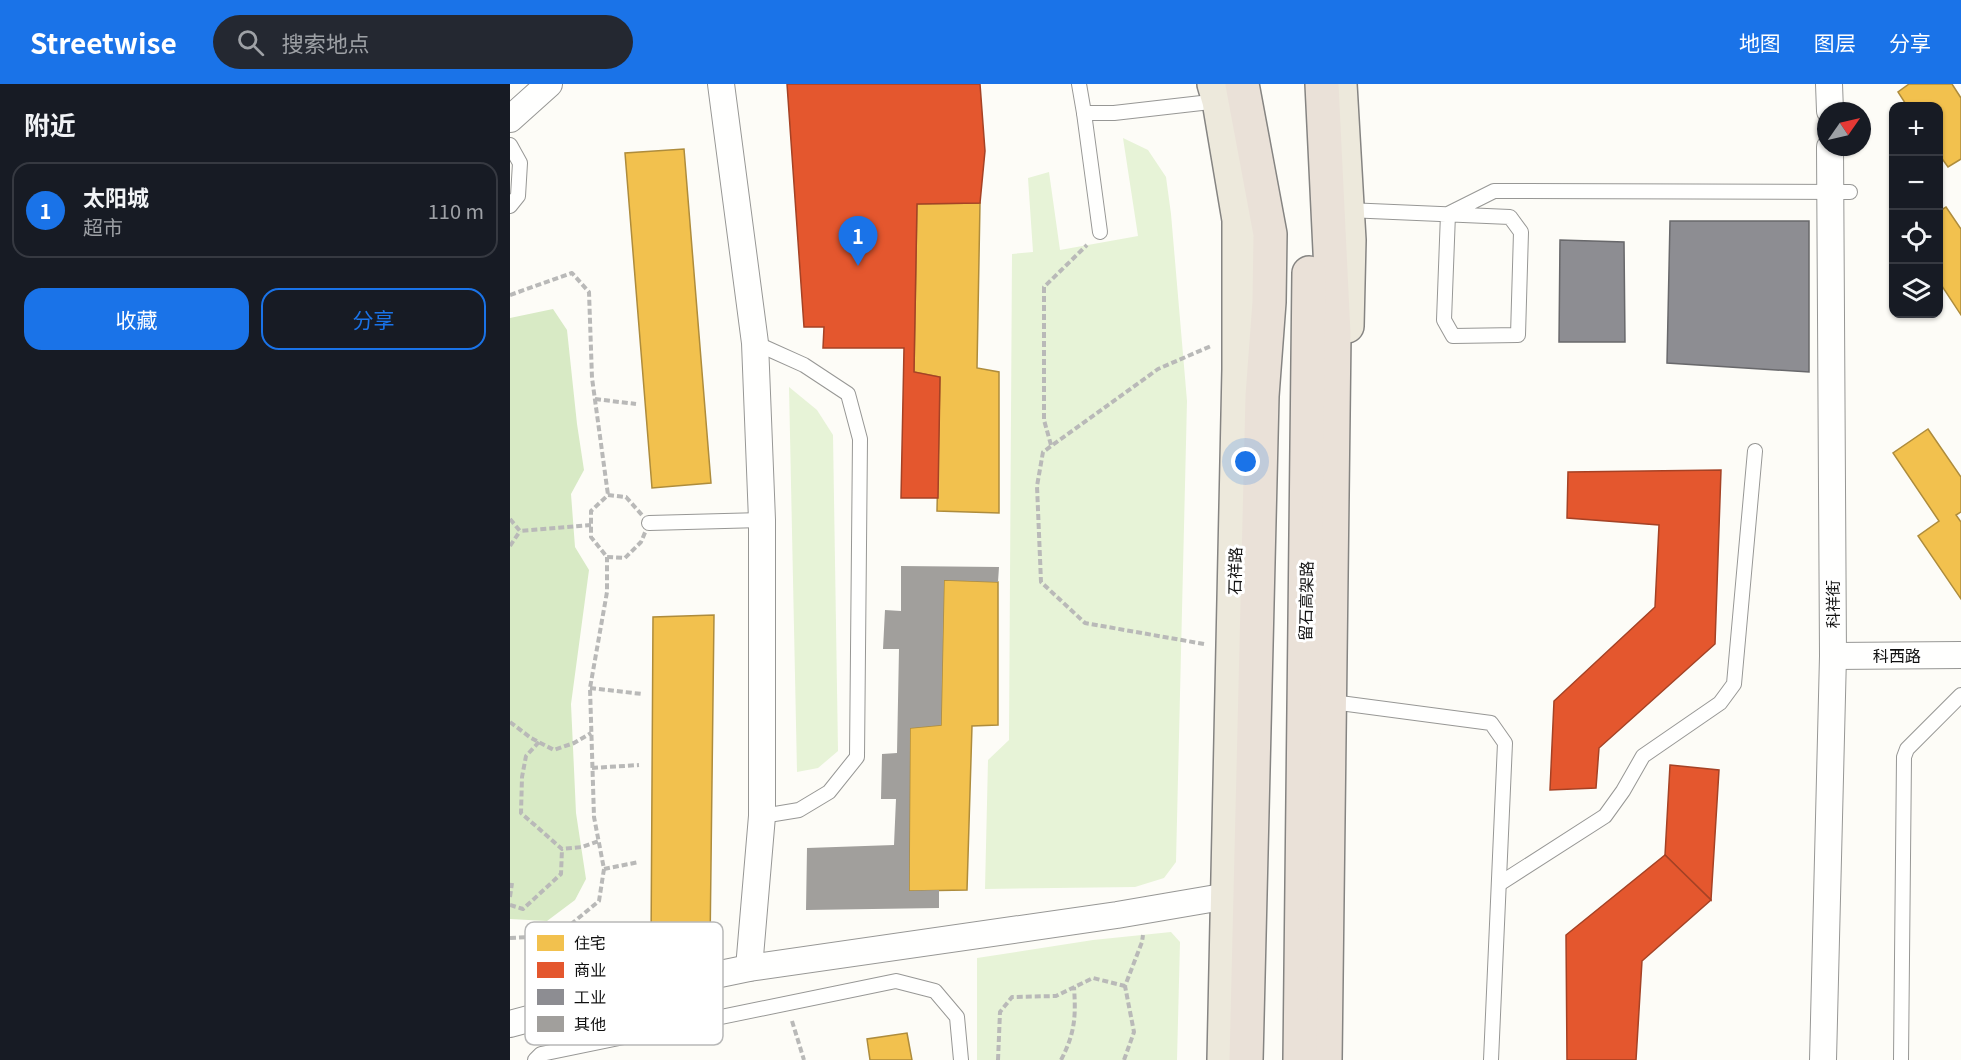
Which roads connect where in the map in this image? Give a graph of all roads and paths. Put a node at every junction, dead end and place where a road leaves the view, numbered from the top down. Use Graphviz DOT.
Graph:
graph roads {
  1 [pos="549,84"];
  2 [pos="722,84"];
  3 [pos="1079,84"];
  4 [pos="1263,84"];
  5 [pos="1302,84"];
  6 [pos="1310,84"];
  7 [pos="1322,84"];
  8 [pos="1340,84"];
  9 [pos="1829,84"];
  10 [pos="1225,90"];
  11 [pos="1830,102"];
  12 [pos="1084,113"];
  13 [pos="510,119"];
  14 [pos="1307,141"];
  15 [pos="510,145"];
  16 [pos="1830,156"];
  17 [pos="1850,192"];
  18 [pos="510,206"];
  19 [pos="1347,210"];
  20 [pos="1448,214"];
  21 [pos="1100,232"];
  22 [pos="1270,234"];
  23 [pos="510,295"];
  24 [pos="1239,334"];
  25 [pos="755,343"];
  26 [pos="595,399"];
  27 [pos="636,404"];
  28 [pos="1052,445"];
  29 [pos="1755,451"];
  30 [pos="608,495"];
  31 [pos="510,519"];
  32 [pos="762,520"];
  33 [pos="649,523"];
  34 [pos="591,525"];
  35 [pos="520,531"];
  36 [pos="510,546"];
  37 [pos="607,557"];
  38 [pos="1233,648"];
  39 [pos="1961,655"];
  40 [pos="1833,656"];
  41 [pos="590,688"];
  42 [pos="642,694"];
  43 [pos="1961,695"];
  44 [pos="1340,703"];
  45 [pos="510,722"];
  46 [pos="591,733"];
  47 [pos="539,742"];
  48 [pos="639,765"];
  49 [pos="592,768"];
  50 [pos="762,816"];
  51 [pos="598,841"];
  52 [pos="562,849"];
  53 [pos="639,862"];
  54 [pos="604,869"];
  55 [pos="512,883"];
  56 [pos="1499,884"];
  57 [pos="1228,896"];
  58 [pos="510,897"];
  59 [pos="510,904"];
  60 [pos="1145,910"];
  61 [pos="574,922"];
  62 [pos="525,937"];
  63 [pos="510,938"];
  64 [pos="749,968"];
  65 [pos="723,973"];
  66 [pos="1125,986"];
  67 [pos="1074,987"];
  68 [pos="787,1003"];
  69 [pos="723,1016"];
  70 [pos="525,1020"];
  71 [pos="510,1024"];
  72 [pos="585,1045"];
  73 [pos="535,1060"];
  74 [pos="804,1060"];
  75 [pos="961,1060"];
  76 [pos="998,1060"];
  77 [pos="1061,1060"];
  78 [pos="1124,1060"];
  79 [pos="1224,1060"];
  80 [pos="1246,1060"];
  81 [pos="1300,1060"];
  82 [pos="1325,1060"];
  83 [pos="1334,1060"];
  84 [pos="1491,1060"];
  85 [pos="1823,1060"];
  86 [pos="1901,1060"];
  1 -- 13 [label="street"];
  2 -- 25 [label="street"];
  3 -- 12 [label="lane"];
  4 -- 22 [label="highway"];
  5 -- 14 [label="highway, 留石高架路"];
  6 -- 14 [label="highway, 留石高架路"];
  7 -- 82 [label="highway"];
  8 -- 19 [label="main road"];
  9 -- 11 [label="street"];
  10 -- 12 [label="lane"];
  10 -- 22 [label="highway"];
  10 -- 24 [label="main road, 石祥路"];
  12 -- 21 [label="lane"];
  14 -- 81 [label="highway, 留石高架路"];
  15 -- 18 [label="lane"];
  16 -- 40 [label="street, 科祥街"];
  17 -- 20 [label="lane"];
  19 -- 20 [label="lane"];
  19 -- 44 [label="main road"];
  20 -- 20 [label="lane"];
  21 -- 28 [label="path"];
  22 -- 80 [label="highway"];
  23 -- 26 [label="path"];
  24 -- 28 [label="path"];
  24 -- 38 [label="main road, 石祥路"];
  25 -- 32 [label="street"];
  25 -- 50 [label="lane"];
  26 -- 27 [label="path"];
  26 -- 30 [label="path"];
  28 -- 38 [label="path"];
  29 -- 56 [label="lane"];
  30 -- 33 [label="path"];
  30 -- 34 [label="path"];
  31 -- 35 [label="path"];
  32 -- 33 [label="lane"];
  32 -- 50 [label="street"];
  33 -- 37 [label="path"];
  34 -- 35 [label="path"];
  34 -- 37 [label="path"];
  35 -- 36 [label="path"];
  37 -- 41 [label="path"];
  38 -- 57 [label="main road, 石祥路"];
  39 -- 40 [label="street, 科西路"];
  40 -- 85 [label="street, 科祥街"];
  41 -- 42 [label="path"];
  41 -- 46 [label="path"];
  43 -- 86 [label="lane"];
  44 -- 56 [label="lane"];
  44 -- 83 [label="main road"];
  45 -- 47 [label="path"];
  46 -- 47 [label="path"];
  46 -- 49 [label="path"];
  47 -- 52 [label="path"];
  48 -- 49 [label="path"];
  49 -- 51 [label="path"];
  50 -- 64 [label="street"];
  51 -- 52 [label="path"];
  51 -- 54 [label="path"];
  52 -- 59 [label="path"];
  53 -- 54 [label="path"];
  54 -- 61 [label="path"];
  55 -- 58 [label="path"];
  56 -- 84 [label="lane"];
  57 -- 60 [label="street"];
  57 -- 79 [label="main road, 石祥路"];
  60 -- 64 [label="street"];
  60 -- 66 [label="path"];
  62 -- 63 [label="path"];
  64 -- 65 [label="street"];
  66 -- 67 [label="path"];
  66 -- 78 [label="path"];
  67 -- 76 [label="path"];
  67 -- 77 [label="path"];
  68 -- 69 [label="lane"];
  68 -- 74 [label="path"];
  68 -- 75 [label="lane"];
  70 -- 71 [label="street"];
  72 -- 73 [label="lane"];
}
